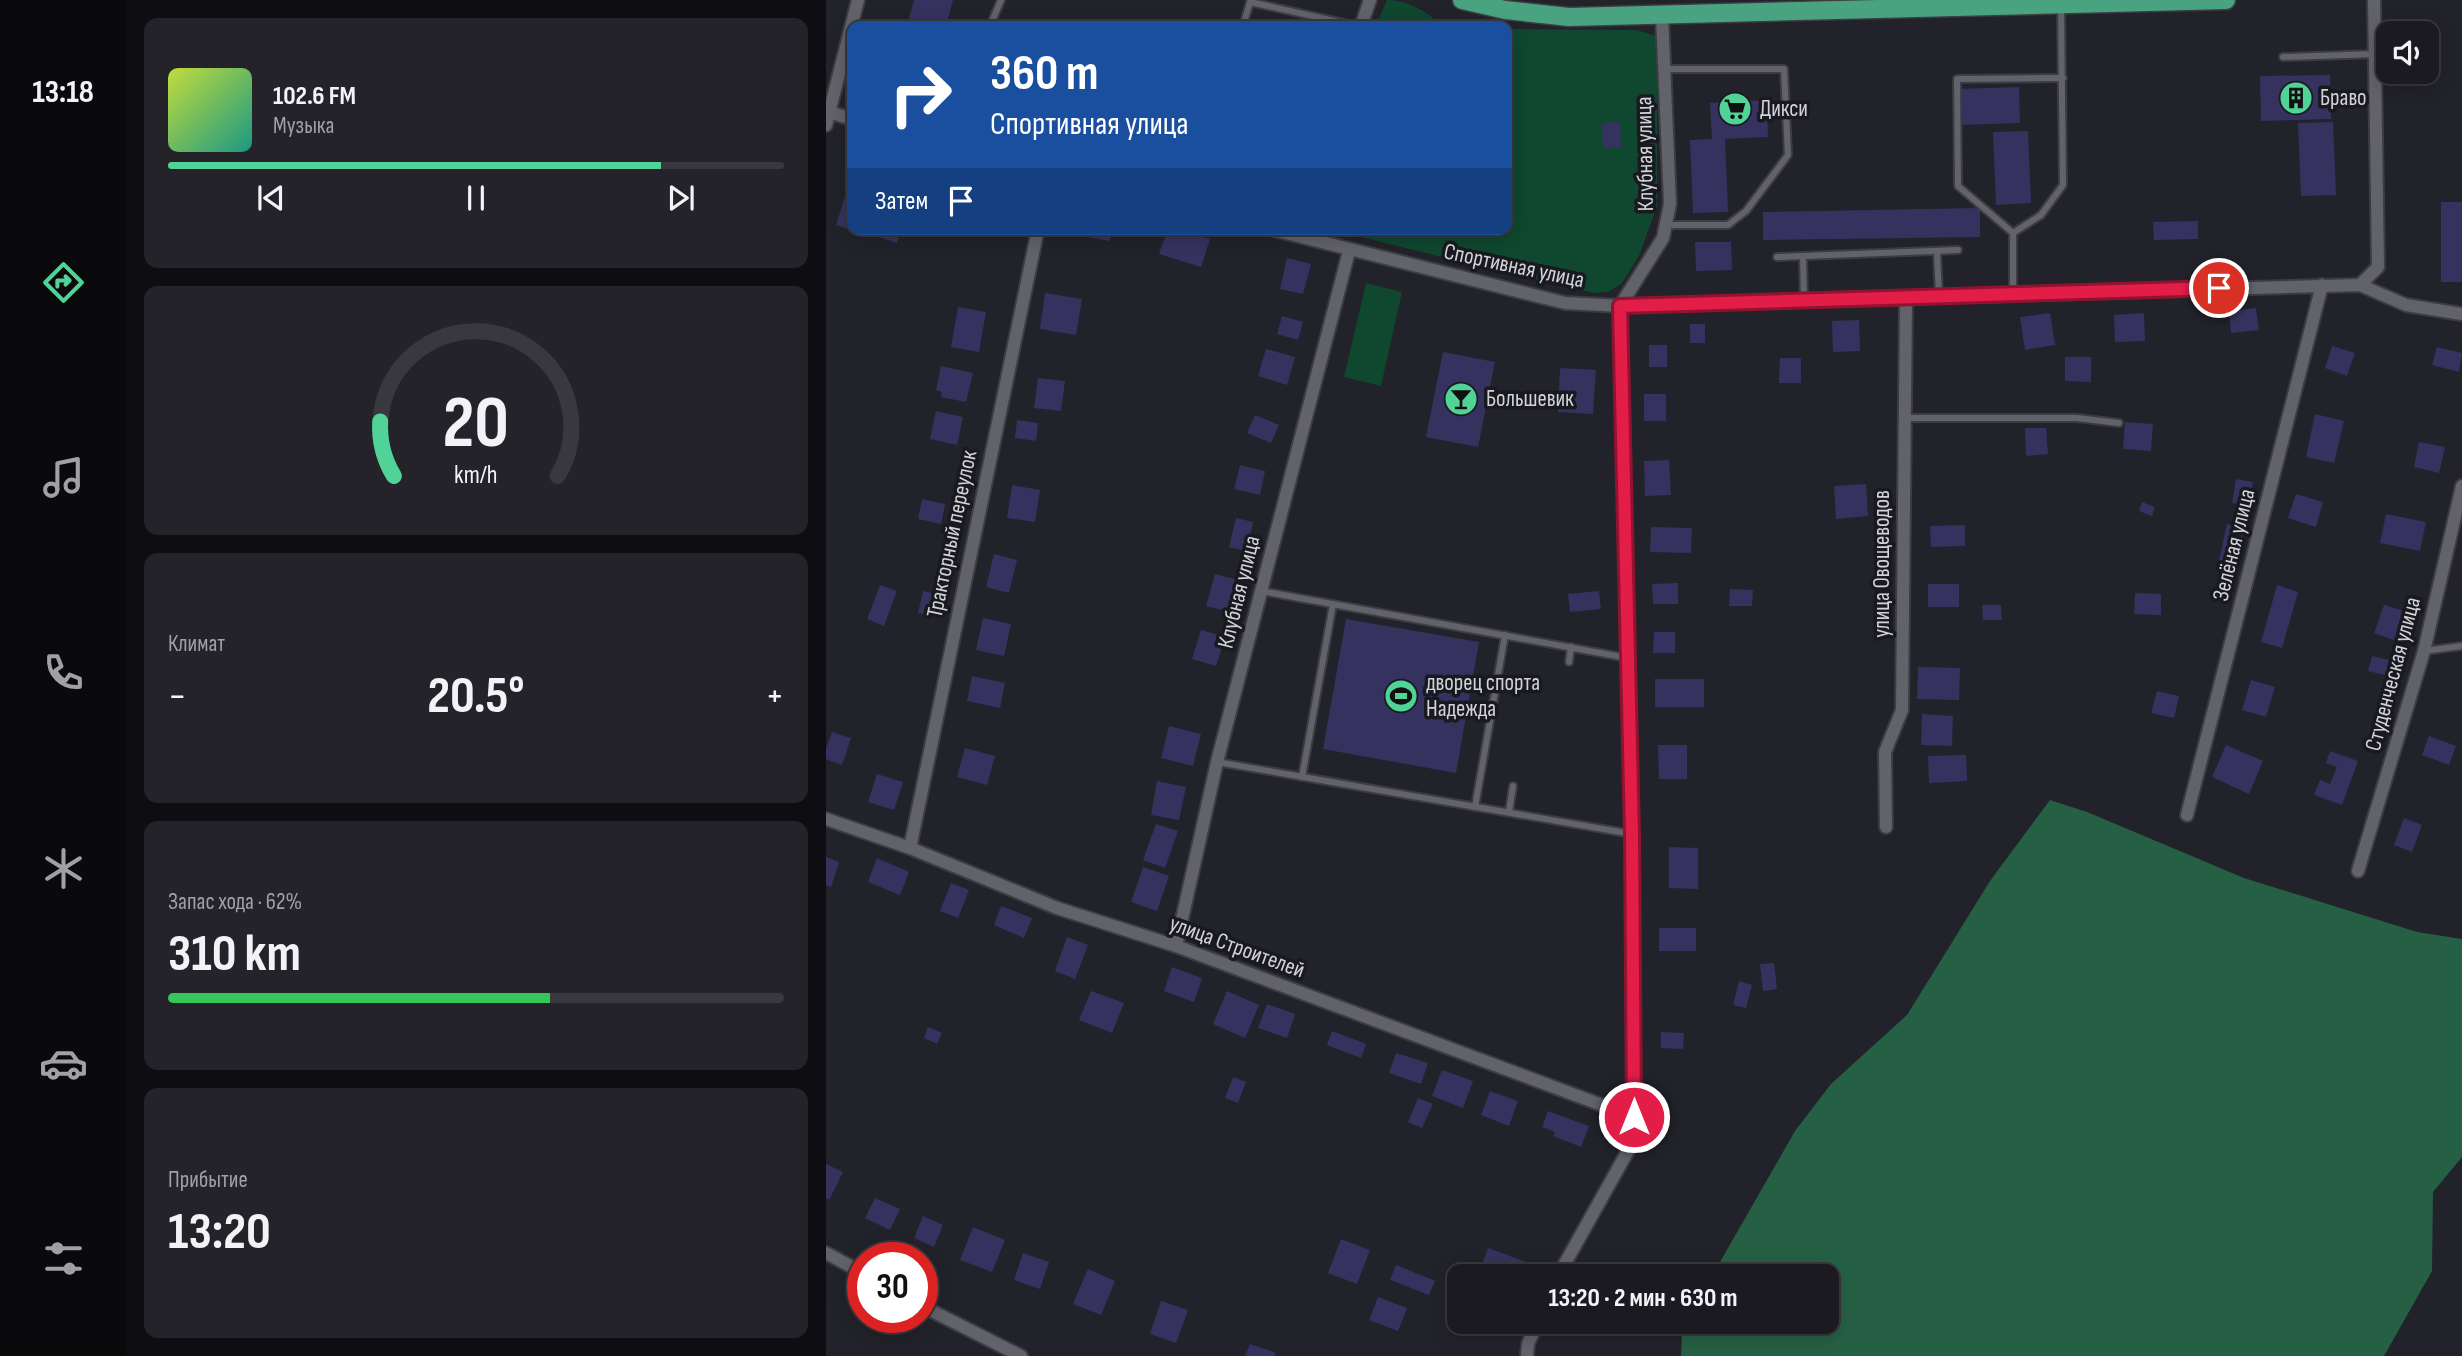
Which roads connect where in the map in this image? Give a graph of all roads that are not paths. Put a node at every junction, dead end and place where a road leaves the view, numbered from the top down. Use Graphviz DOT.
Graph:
graph roads {
  1 [pos="858,0"];
  2 [pos="1001,0"];
  3 [pos="1370,0"];
  4 [pos="1462,0"];
  5 [pos="2226,0"];
  6 [pos="2374,0"];
  7 [pos="2180,1"];
  8 [pos="2061,5"];
  9 [pos="1801,6"];
  10 [pos="1662,16"];
  11 [pos="854,21"];
  12 [pos="992,21"];
  13 [pos="1244,21"];
  14 [pos="1336,21"];
  15 [pos="1361,21"];
  16 [pos="2375,54"];
  17 [pos="847,56"];
  18 [pos="2283,57"];
  19 [pos="1664,69"];
  20 [pos="2063,78"];
  21 [pos="827,119"];
  22 [pos="847,119"];
  23 [pos="1666,225"];
  24 [pos="2013,233"];
  25 [pos="1037,235"];
  26 [pos="1300,235"];
  27 [pos="1958,250"];
  28 [pos="1349,251"];
  29 [pos="1937,251"];
  30 [pos="1777,257"];
  31 [pos="1803,257"];
  32 [pos="2322,285"];
  33 [pos="2360,285"];
  34 [pos="2013,295"];
  35 [pos="1939,297"];
  36 [pos="1906,298"];
  37 [pos="1804,300"];
  38 [pos="1620,306"];
  39 [pos="2462,314"];
  40 [pos="1904,418"];
  41 [pos="2119,423"];
  42 [pos="2462,486"];
  43 [pos="1261,591"];
  44 [pos="1333,604"];
  45 [pos="1505,635"];
  46 [pos="2462,646"];
  47 [pos="1571,648"];
  48 [pos="2424,651"];
  49 [pos="1628,658"];
  50 [pos="1569,662"];
  51 [pos="1217,762"];
  52 [pos="1302,777"];
  53 [pos="1513,786"];
  54 [pos="1475,807"];
  55 [pos="1510,812"];
  56 [pos="2187,815"];
  57 [pos="826,819"];
  58 [pos="1886,827"];
  59 [pos="1632,834"];
  60 [pos="910,848"];
  61 [pos="2358,871"];
  62 [pos="1176,946"];
  63 [pos="1634,1117"];
  64 [pos="826,1253"];
  65 [pos="847,1264"];
  66 [pos="1565,1264"];
  67 [pos="938,1314"];
  68 [pos="1532,1334"];
  69 [pos="1021,1356"];
  70 [pos="1527,1356"];
  1 -- 11 [label="street"];
  2 -- 12 [label="lane"];
  3 -- 15 [label="street"];
  4 -- 10 [label="main road"];
  5 -- 7 [label="main road"];
  6 -- 16 [label="street"];
  7 -- 8 [label="main road"];
  8 -- 9 [label="main road"];
  8 -- 20 [label="lane"];
  9 -- 10 [label="main road"];
  10 -- 19 [label="street, Клубная улица"];
  13 -- 14 [label="lane"];
  16 -- 18 [label="lane"];
  16 -- 33 [label="street"];
  17 -- 21 [label="street"];
  19 -- 23 [label="street, Клубная улица"];
  19 -- 23 [label="lane"];
  20 -- 24 [label="lane"];
  20 -- 24 [label="lane"];
  21 -- 22 [label="street"];
  23 -- 38 [label="street, Клубная улица"];
  24 -- 34 [label="lane"];
  25 -- 60 [label="street, Тракторный переулок"];
  26 -- 28 [label="street, Спортивная улица"];
  27 -- 29 [label="lane"];
  28 -- 38 [label="street, Спортивная улица"];
  28 -- 43 [label="street, Клубная улица"];
  29 -- 31 [label="lane"];
  29 -- 35 [label="lane"];
  30 -- 31 [label="lane"];
  31 -- 37 [label="lane"];
  32 -- 33 [label="street, Спортивная улица"];
  32 -- 34 [label="street, Спортивная улица"];
  32 -- 56 [label="street, Зелёная улица"];
  33 -- 39 [label="street, Спортивная улица"];
  34 -- 35 [label="street, Спортивная улица"];
  35 -- 36 [label="street, Спортивная улица"];
  36 -- 37 [label="street, Спортивная улица"];
  36 -- 40 [label="street, улица Овощеводов"];
  37 -- 38 [label="street, Спортивная улица"];
  38 -- 49 [label="street"];
  40 -- 41 [label="lane"];
  40 -- 58 [label="street, улица Овощеводов"];
  42 -- 48 [label="street, Студенческая улица"];
  43 -- 44 [label="lane"];
  43 -- 51 [label="street, Клубная улица"];
  44 -- 45 [label="lane"];
  44 -- 52 [label="lane"];
  45 -- 47 [label="lane"];
  45 -- 54 [label="lane"];
  46 -- 48 [label="lane"];
  47 -- 49 [label="lane"];
  47 -- 50 [label="lane"];
  48 -- 61 [label="street, Студенческая улица"];
  49 -- 59 [label="street"];
  51 -- 52 [label="lane"];
  51 -- 62 [label="street, Клубная улица"];
  52 -- 54 [label="lane"];
  53 -- 55 [label="lane"];
  54 -- 55 [label="lane"];
  55 -- 59 [label="lane"];
  57 -- 60 [label="street, улица Строителей"];
  59 -- 63 [label="street"];
  60 -- 62 [label="street, улица Строителей"];
  62 -- 63 [label="street, улица Строителей"];
  63 -- 66 [label="street"];
  64 -- 65 [label="street"];
  67 -- 69 [label="street"];
  68 -- 70 [label="street"];
}
